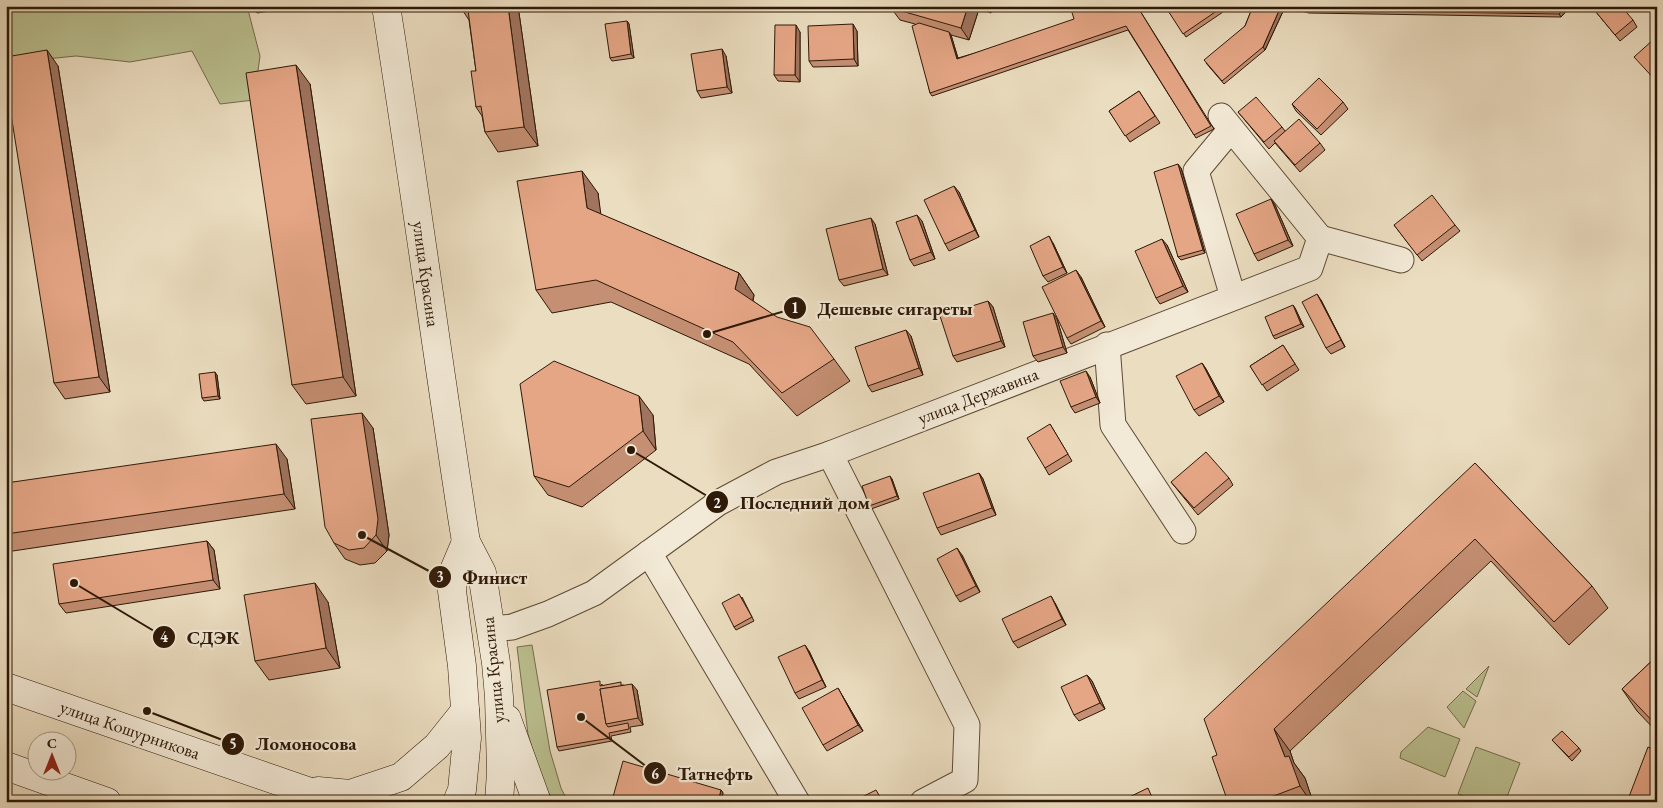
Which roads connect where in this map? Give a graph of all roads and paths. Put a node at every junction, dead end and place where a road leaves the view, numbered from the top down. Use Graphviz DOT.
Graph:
graph roads {
  1 [pos="386,6"];
  2 [pos="1320,238"];
  3 [pos="1401,260"];
  4 [pos="1233,298"];
  5 [pos="1107,346"];
  6 [pos="830,454"];
  7 [pos="1183,531"];
  8 [pos="466,542"];
  9 [pos="649,553"];
  10 [pos="490,629"];
  11 [pos="6,687"];
  12 [pos="499,697"];
  13 [pos="465,711"];
  14 [pos="6,766"];
  15 [pos="303,789"];
  16 [pos="107,802"];
  17 [pos="339,802"];
  18 [pos="457,802"];
  19 [pos="499,802"];
  20 [pos="537,802"];
  21 [pos="797,802"];
  22 [pos="923,802"];
  1 -- 8 [label="main road, улица Красина"];
  2 -- 3 [label="street"];
  2 -- 4 [label="street, улица Державина"];
  2 -- 4 [label="street"];
  4 -- 5 [label="street, улица Державина"];
  5 -- 6 [label="street, улица Державина"];
  5 -- 7 [label="street"];
  6 -- 9 [label="street, улица Державина"];
  6 -- 22 [label="street"];
  8 -- 10 [label="main road, улица Красина"];
  8 -- 13 [label="main road, улица Красина"];
  9 -- 10 [label="street, улица Державина"];
  9 -- 21 [label="street"];
  10 -- 12 [label="main road, улица Красина"];
  11 -- 15 [label="main road, улица Кошурникова"];
  12 -- 19 [label="main road, улица Красина"];
  12 -- 20 [label="main road"];
  13 -- 15 [label="main road"];
  13 -- 18 [label="main road, улица Красина"];
  14 -- 16 [label="main road"];
  15 -- 17 [label="main road, улица Кошурникова"];
}
